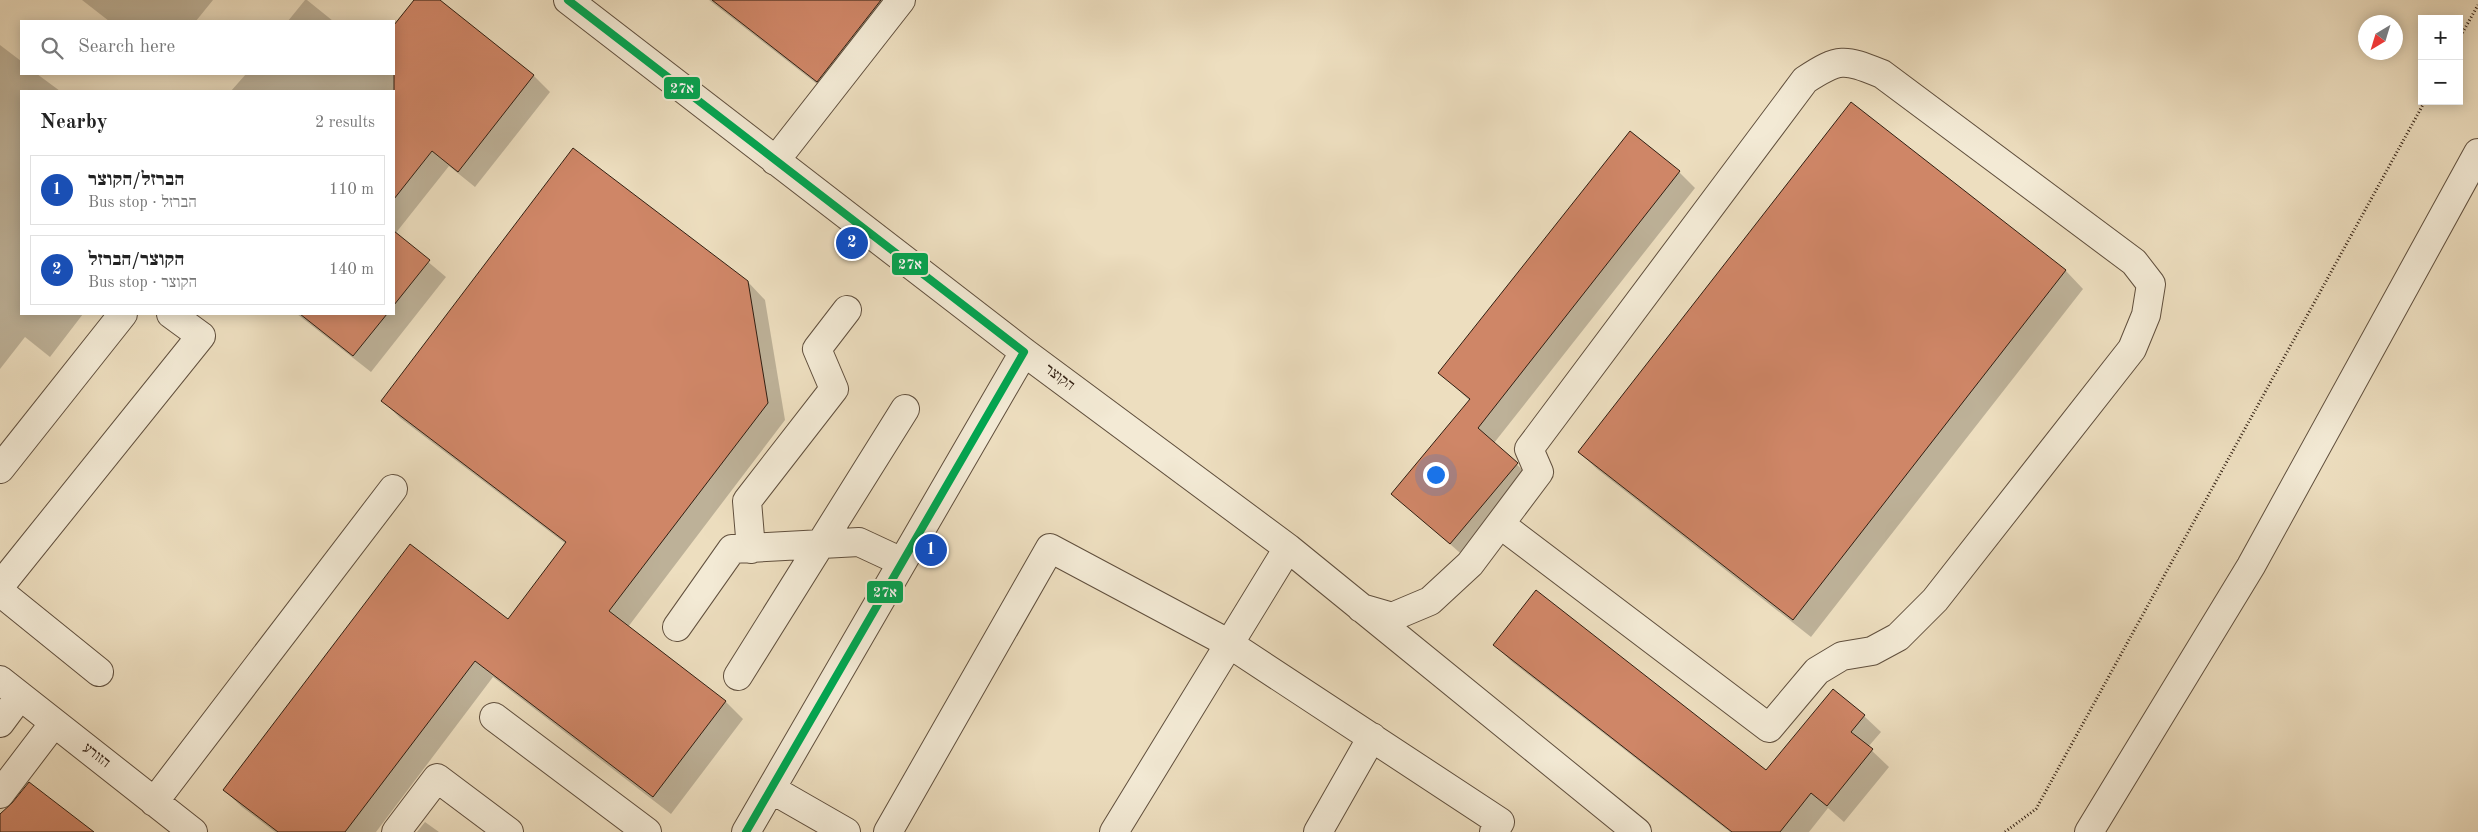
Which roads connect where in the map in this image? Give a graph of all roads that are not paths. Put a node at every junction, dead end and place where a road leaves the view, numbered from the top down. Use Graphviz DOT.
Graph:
graph roads {
  1 [pos="901,0"];
  2 [pos="575,1"];
  3 [pos="2478,154"];
  4 [pos="775,161"];
  5 [pos="847,310"];
  6 [pos="122,315"];
  7 [pos="172,315"];
  8 [pos="1024,352"];
  9 [pos="905,409"];
  10 [pos="0,469"];
  11 [pos="393,488"];
  12 [pos="1500,524"];
  13 [pos="820,545"];
  14 [pos="1288,548"];
  15 [pos="751,549"];
  16 [pos="902,562"];
  17 [pos="0,586"];
  18 [pos="0,592"];
  19 [pos="1361,608"];
  20 [pos="677,627"];
  21 [pos="1228,643"];
  22 [pos="99,672"];
  23 [pos="738,676"];
  24 [pos="10,688"];
  25 [pos="494,717"];
  26 [pos="0,722"];
  27 [pos="54,723"];
  28 [pos="1372,737"];
  29 [pos="770,789"];
  30 [pos="0,794"];
  31 [pos="154,802"];
  32 [pos="193,832"];
  33 [pos="396,832"];
  34 [pos="509,832"];
  35 [pos="647,832"];
  36 [pos="746,832"];
  37 [pos="846,832"];
  38 [pos="888,832"];
  39 [pos="1114,832"];
  40 [pos="1318,832"];
  41 [pos="1494,832"];
  42 [pos="1637,832"];
  43 [pos="2089,832"];
  1 -- 4 [label="street"];
  2 -- 4 [label="street, הקוצר"];
  3 -- 43 [label="street"];
  4 -- 8 [label="street, הקוצר"];
  5 -- 15 [label="street"];
  6 -- 10 [label="street"];
  7 -- 17 [label="street"];
  8 -- 14 [label="street, הקוצר"];
  8 -- 16 [label="street"];
  9 -- 13 [label="street"];
  11 -- 31 [label="street"];
  12 -- 12 [label="street"];
  12 -- 19 [label="street"];
  13 -- 15 [label="street"];
  13 -- 16 [label="street"];
  13 -- 23 [label="street"];
  14 -- 19 [label="street, הקוצר"];
  14 -- 21 [label="street"];
  15 -- 20 [label="street"];
  16 -- 29 [label="street"];
  18 -- 22 [label="street"];
  19 -- 42 [label="street, הקוצר"];
  21 -- 28 [label="street"];
  21 -- 38 [label="street"];
  21 -- 39 [label="street"];
  24 -- 26 [label="street"];
  24 -- 27 [label="street, הזורע"];
  25 -- 35 [label="street"];
  27 -- 30 [label="street"];
  27 -- 31 [label="street, הזורע"];
  28 -- 40 [label="street"];
  28 -- 41 [label="street"];
  29 -- 36 [label="street"];
  29 -- 37 [label="street"];
  31 -- 32 [label="street, הזורע"];
  33 -- 34 [label="street"];
}
